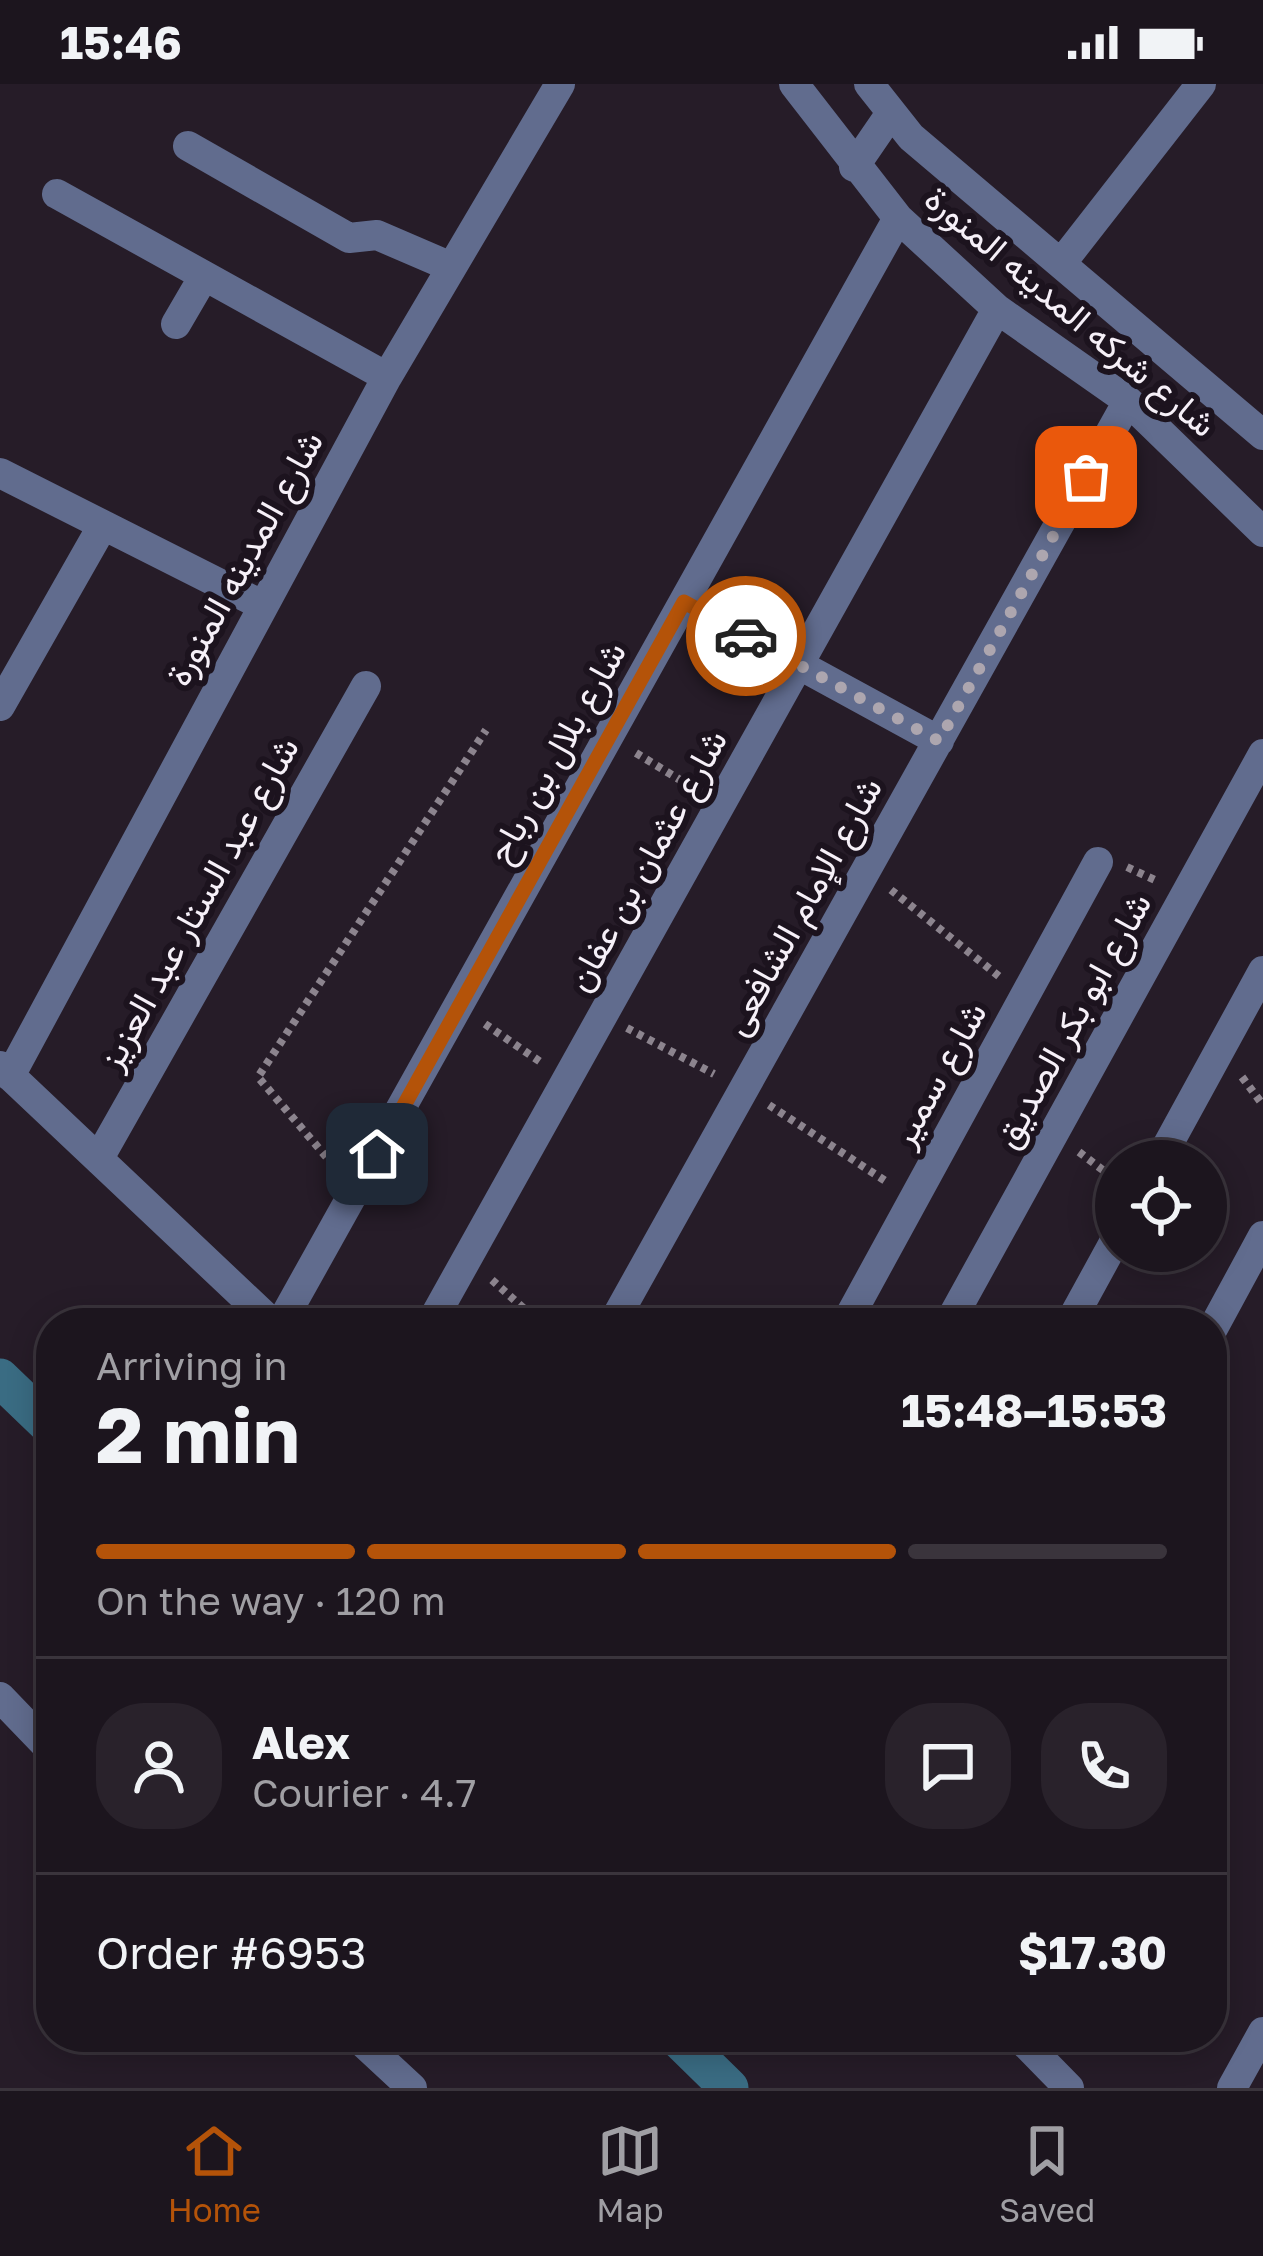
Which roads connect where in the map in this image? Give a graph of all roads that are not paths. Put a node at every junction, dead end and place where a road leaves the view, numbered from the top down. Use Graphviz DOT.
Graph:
graph roads {
  1 [pos="560,84"];
  2 [pos="794,84"];
  3 [pos="869,84"];
  4 [pos="1201,84"];
  5 [pos="890,113"];
  6 [pos="188,146"];
  7 [pos="854,167"];
  8 [pos="57,194"];
  9 [pos="898,218"];
  10 [pos="1064,261"];
  11 [pos="449,266"];
  12 [pos="204,276"];
  13 [pos="998,309"];
  14 [pos="176,324"];
  15 [pos="387,377"];
  16 [pos="1128,401"];
  17 [pos="1263,435"];
  18 [pos="0,473"];
  19 [pos="103,525"];
  20 [pos="1263,532"];
  21 [pos="684,602"];
  22 [pos="262,605"];
  23 [pos="799,665"];
  24 [pos="366,686"];
  25 [pos="0,706"];
  26 [pos="939,741"];
  27 [pos="1263,754"];
  28 [pos="1098,862"];
  29 [pos="1263,971"];
  30 [pos="5,1071"];
  31 [pos="1170,1140"];
  32 [pos="99,1158"];
  33 [pos="1263,1236"];
  34 [pos="1098,1272"];
  35 [pos="256,1308"];
  36 [pos="290,1308"];
  37 [pos="440,1308"];
  38 [pos="622,1308"];
  39 [pos="854,1308"];
  40 [pos="957,1308"];
  41 [pos="1078,1308"];
  42 [pos="1224,1308"];
  43 [pos="0,1697"];
  44 [pos="36,1734"];
  45 [pos="1263,2032"];
  46 [pos="372,2052"];
  47 [pos="1034,2052"];
  48 [pos="412,2088"];
  49 [pos="1069,2088"];
  50 [pos="1232,2088"];
  1 -- 11 [label="street, شارع المدينه المنورة"];
  2 -- 7 [label="street, شارع شركه المدينه المنورة"];
  3 -- 5 [label="street, شارع شركه المدينه المنورة"];
  4 -- 10 [label="street"];
  5 -- 7 [label="street"];
  5 -- 10 [label="street, شارع شركه المدينه المنورة"];
  6 -- 11 [label="street"];
  7 -- 9 [label="street, شارع شركه المدينه المنورة"];
  8 -- 12 [label="street"];
  9 -- 13 [label="street, شارع شركه المدينه المنورة"];
  9 -- 21 [label="street, شارع بلال بن رباح"];
  10 -- 17 [label="street, شارع شركه المدينه المنورة"];
  11 -- 15 [label="street, شارع المدينه المنورة"];
  12 -- 14 [label="street"];
  12 -- 15 [label="street"];
  13 -- 16 [label="street, شارع شركه المدينه المنورة"];
  13 -- 23 [label="street, شارع عثمان بن عفان"];
  15 -- 22 [label="street, شارع المدينه المنورة"];
  16 -- 20 [label="street, شارع شركه المدينه المنورة"];
  16 -- 26 [label="street, شارع الإمام الشافعى"];
  18 -- 19 [label="street"];
  19 -- 22 [label="street"];
  19 -- 25 [label="street"];
  21 -- 23 [label="street"];
  21 -- 36 [label="street, شارع بلال بن رباح"];
  22 -- 30 [label="street, شارع المدينه المنورة"];
  23 -- 26 [label="street"];
  23 -- 37 [label="street, شارع عثمان بن عفان"];
  24 -- 32 [label="street, شارع عبد الستار عبد العزيز"];
  26 -- 38 [label="street, شارع الإمام الشافعى"];
  27 -- 40 [label="street, شارع ابو بكر الصديق"];
  28 -- 39 [label="street, شارع سمير"];
  29 -- 31 [label="street"];
  30 -- 32 [label="street"];
  32 -- 35 [label="street"];
  33 -- 42 [label="street"];
  34 -- 41 [label="street"];
  43 -- 44 [label="street"];
  45 -- 50 [label="street"];
  46 -- 48 [label="street"];
  47 -- 49 [label="street"];
}
